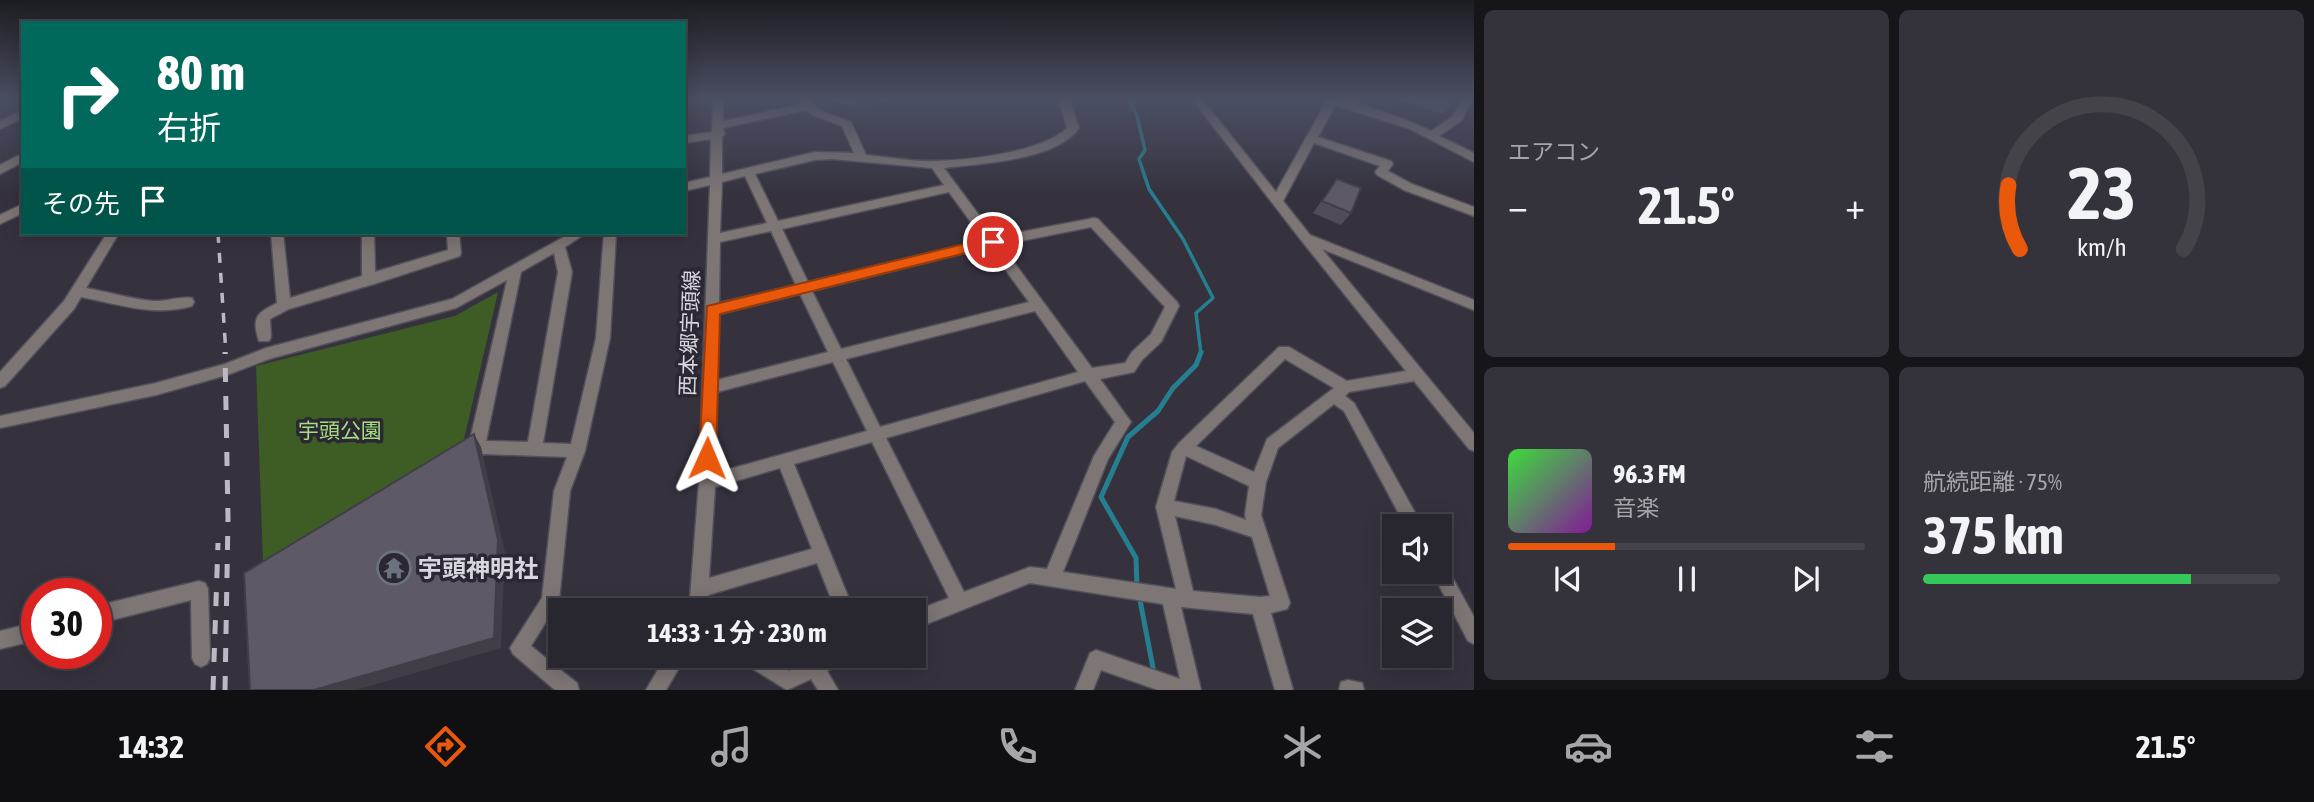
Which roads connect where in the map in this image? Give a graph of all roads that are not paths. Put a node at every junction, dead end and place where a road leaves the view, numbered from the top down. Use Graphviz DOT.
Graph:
graph roads {
  1 [pos="712,131"];
  2 [pos="719,131"];
  3 [pos="850,131"];
  4 [pos="1070,131"];
  5 [pos="1222,131"];
  6 [pos="1314,131"];
  7 [pos="1422,131"];
  8 [pos="1439,131"];
  9 [pos="1432,136"];
  10 [pos="1311,138"];
  11 [pos="686,139"];
  12 [pos="21,158"];
  13 [pos="862,158"];
  14 [pos="1474,158"];
  15 [pos="936,165"];
  16 [pos="0,170"];
  17 [pos="748,171"];
  18 [pos="715,179"];
  19 [pos="686,186"];
  20 [pos="953,187"];
  21 [pos="1277,201"];
  22 [pos="21,209"];
  23 [pos="1474,212"];
  24 [pos="0,220"];
  25 [pos="774,227"];
  26 [pos="112,235"];
  27 [pos="277,235"];
  28 [pos="368,235"];
  29 [pos="453,235"];
  30 [pos="576,235"];
  31 [pos="610,235"];
  32 [pos="1305,237"];
  33 [pos="714,239"];
  34 [pos="993,242"];
  35 [pos="558,244"];
  36 [pos="515,272"];
  37 [pos="369,281"];
  38 [pos="805,286"];
  39 [pos="77,291"];
  40 [pos="187,302"];
  41 [pos="284,305"];
  42 [pos="1038,305"];
  43 [pos="1474,305"];
  44 [pos="713,310"];
  45 [pos="264,337"];
  46 [pos="837,356"];
  47 [pos="1087,375"];
  48 [pos="1418,375"];
  49 [pos="0,382"];
  50 [pos="709,388"];
  51 [pos="1339,391"];
  52 [pos="0,422"];
  53 [pos="877,432"];
  54 [pos="1474,444"];
  55 [pos="481,447"];
  56 [pos="1184,448"];
  57 [pos="534,449"];
  58 [pos="578,451"];
  59 [pos="785,460"];
  60 [pos="456,468"];
  61 [pos="707,482"];
  62 [pos="1258,482"];
  63 [pos="1164,507"];
  64 [pos="1408,514"];
  65 [pos="1260,532"];
  66 [pos="821,554"];
  67 [pos="1052,577"];
  68 [pos="1446,584"];
  69 [pos="700,589"];
  70 [pos="1178,596"];
  71 [pos="699,598"];
  72 [pos="840,598"];
  73 [pos="959,600"];
  74 [pos="1260,606"];
  75 [pos="112,611"];
  76 [pos="926,615"];
  77 [pos="21,635"];
  78 [pos="1474,635"];
  79 [pos="0,640"];
  80 [pos="201,657"];
  81 [pos="669,668"];
  82 [pos="767,668"];
  83 [pos="815,669"];
  84 [pos="1172,688"];
  85 [pos="1348,689"];
  86 [pos="570,690"];
  87 [pos="655,690"];
  88 [pos="829,690"];
  89 [pos="1084,690"];
  90 [pos="1192,690"];
  91 [pos="1283,690"];
  92 [pos="1355,690"];
  1 -- 11 [label="street"];
  2 -- 18 [label="street, 西本郷宇頭線"];
  3 -- 13 [label="street"];
  4 -- 15 [label="street"];
  5 -- 21 [label="street"];
  6 -- 10 [label="street"];
  7 -- 9 [label="street"];
  8 -- 9 [label="street"];
  9 -- 14 [label="street"];
  10 -- 21 [label="street"];
  10 -- 23 [label="street"];
  12 -- 16 [label="street"];
  13 -- 15 [label="street"];
  13 -- 17 [label="street"];
  15 -- 20 [label="street"];
  17 -- 18 [label="street"];
  17 -- 25 [label="street"];
  18 -- 19 [label="street"];
  18 -- 33 [label="street, 西本郷宇頭線"];
  20 -- 25 [label="street"];
  20 -- 34 [label="street"];
  21 -- 32 [label="street"];
  22 -- 24 [label="street"];
  25 -- 33 [label="street"];
  25 -- 38 [label="street"];
  26 -- 39 [label="street"];
  27 -- 41 [label="street"];
  28 -- 37 [label="street"];
  29 -- 37 [label="street"];
  30 -- 35 [label="street"];
  31 -- 58 [label="street"];
  32 -- 43 [label="street"];
  32 -- 48 [label="street"];
  33 -- 44 [label="street, 西本郷宇頭線"];
  34 -- 38 [label="street"];
  34 -- 42 [label="street"];
  34 -- 47 [label="street"];
  35 -- 36 [label="street"];
  35 -- 57 [label="street"];
  36 -- 52 [label="street"];
  36 -- 55 [label="street"];
  37 -- 41 [label="street"];
  38 -- 44 [label="street"];
  38 -- 46 [label="street"];
  39 -- 40 [label="street"];
  39 -- 49 [label="street"];
  41 -- 45 [label="street"];
  42 -- 46 [label="street"];
  42 -- 47 [label="street"];
  44 -- 50 [label="street, 西本郷宇頭線"];
  46 -- 50 [label="street"];
  46 -- 53 [label="street"];
  47 -- 53 [label="street"];
  47 -- 67 [label="street"];
  48 -- 51 [label="street"];
  48 -- 54 [label="street"];
  50 -- 61 [label="street, 西本郷宇頭線"];
  51 -- 56 [label="street"];
  51 -- 62 [label="street"];
  51 -- 64 [label="street"];
  53 -- 59 [label="street"];
  53 -- 73 [label="street"];
  55 -- 57 [label="street"];
  55 -- 60 [label="street"];
  56 -- 62 [label="street"];
  56 -- 63 [label="street"];
  57 -- 58 [label="street"];
  58 -- 86 [label="street"];
  59 -- 61 [label="street"];
  59 -- 66 [label="street"];
  61 -- 69 [label="street, 西本郷宇頭線"];
  62 -- 65 [label="street"];
  63 -- 65 [label="street"];
  63 -- 70 [label="street"];
  65 -- 74 [label="street"];
  66 -- 69 [label="street"];
  66 -- 72 [label="street"];
  67 -- 70 [label="street"];
  67 -- 73 [label="street"];
  68 -- 78 [label="street"];
  69 -- 71 [label="street, 西本郷宇頭線"];
  70 -- 74 [label="street"];
  70 -- 90 [label="street"];
  73 -- 76 [label="street"];
  74 -- 91 [label="street"];
  75 -- 80 [label="street"];
  77 -- 79 [label="street"];
  81 -- 87 [label="street"];
  82 -- 83 [label="street"];
  83 -- 88 [label="street"];
  84 -- 89 [label="street"];
  85 -- 92 [label="street"];
}
